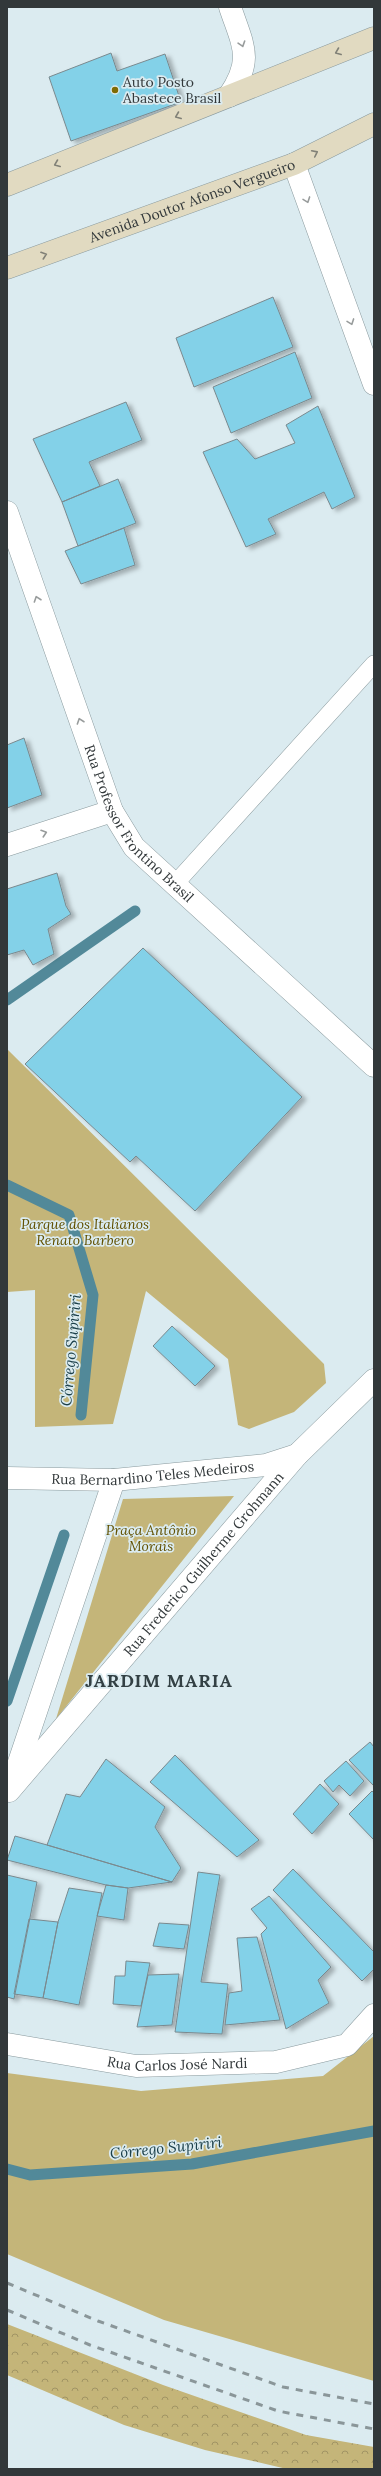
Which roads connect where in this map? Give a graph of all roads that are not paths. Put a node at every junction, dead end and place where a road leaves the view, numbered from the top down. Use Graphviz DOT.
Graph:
graph roads {
  1 [pos="230,7"];
  2 [pos="374,38"];
  3 [pos="229,96"];
  4 [pos="374,124"];
  5 [pos="294,164"];
  6 [pos="7,184"];
  7 [pos="7,268"];
  8 [pos="374,384"];
  9 [pos="7,512"];
  10 [pos="374,664"];
  11 [pos="112,811"];
  12 [pos="7,845"];
  13 [pos="174,885"];
  14 [pos="374,1066"];
  15 [pos="374,1380"];
  16 [pos="297,1455"];
  17 [pos="7,1478"];
  18 [pos="114,1480"];
  19 [pos="8,1796"];
  20 [pos="374,2015"];
  21 [pos="7,2044"];
  1 -- 3 [label="street, one-way"];
  2 -- 3 [label="main road, one-way"];
  3 -- 6 [label="main road, one-way"];
  5 -- 4 [label="main road, Avenida Doutor Afonso Vergueiro, one-way"];
  7 -- 5 [label="main road, Avenida Doutor Afonso Vergueiro, one-way"];
  5 -- 8 [label="street, one-way"];
  11 -- 9 [label="street, Rua Professor Frontino Brasil, one-way"];
  10 -- 13 [label="lane"];
  12 -- 11 [label="street, one-way"];
  11 -- 13 [label="street, Rua Professor Frontino Brasil"];
  13 -- 14 [label="street, Rua Professor Frontino Brasil"];
  15 -- 16 [label="street, Rua Frederico Guilherme Grohmann"];
  16 -- 18 [label="street, Rua Bernardino Teles Medeiros"];
  16 -- 19 [label="street, Rua Frederico Guilherme Grohmann"];
  17 -- 18 [label="street, Rua Bernardino Teles Medeiros"];
  18 -- 19 [label="street, Rua Frederico Guilherme Grohmann"];
  20 -- 21 [label="street, Rua Carlos José Nardi"];
}
